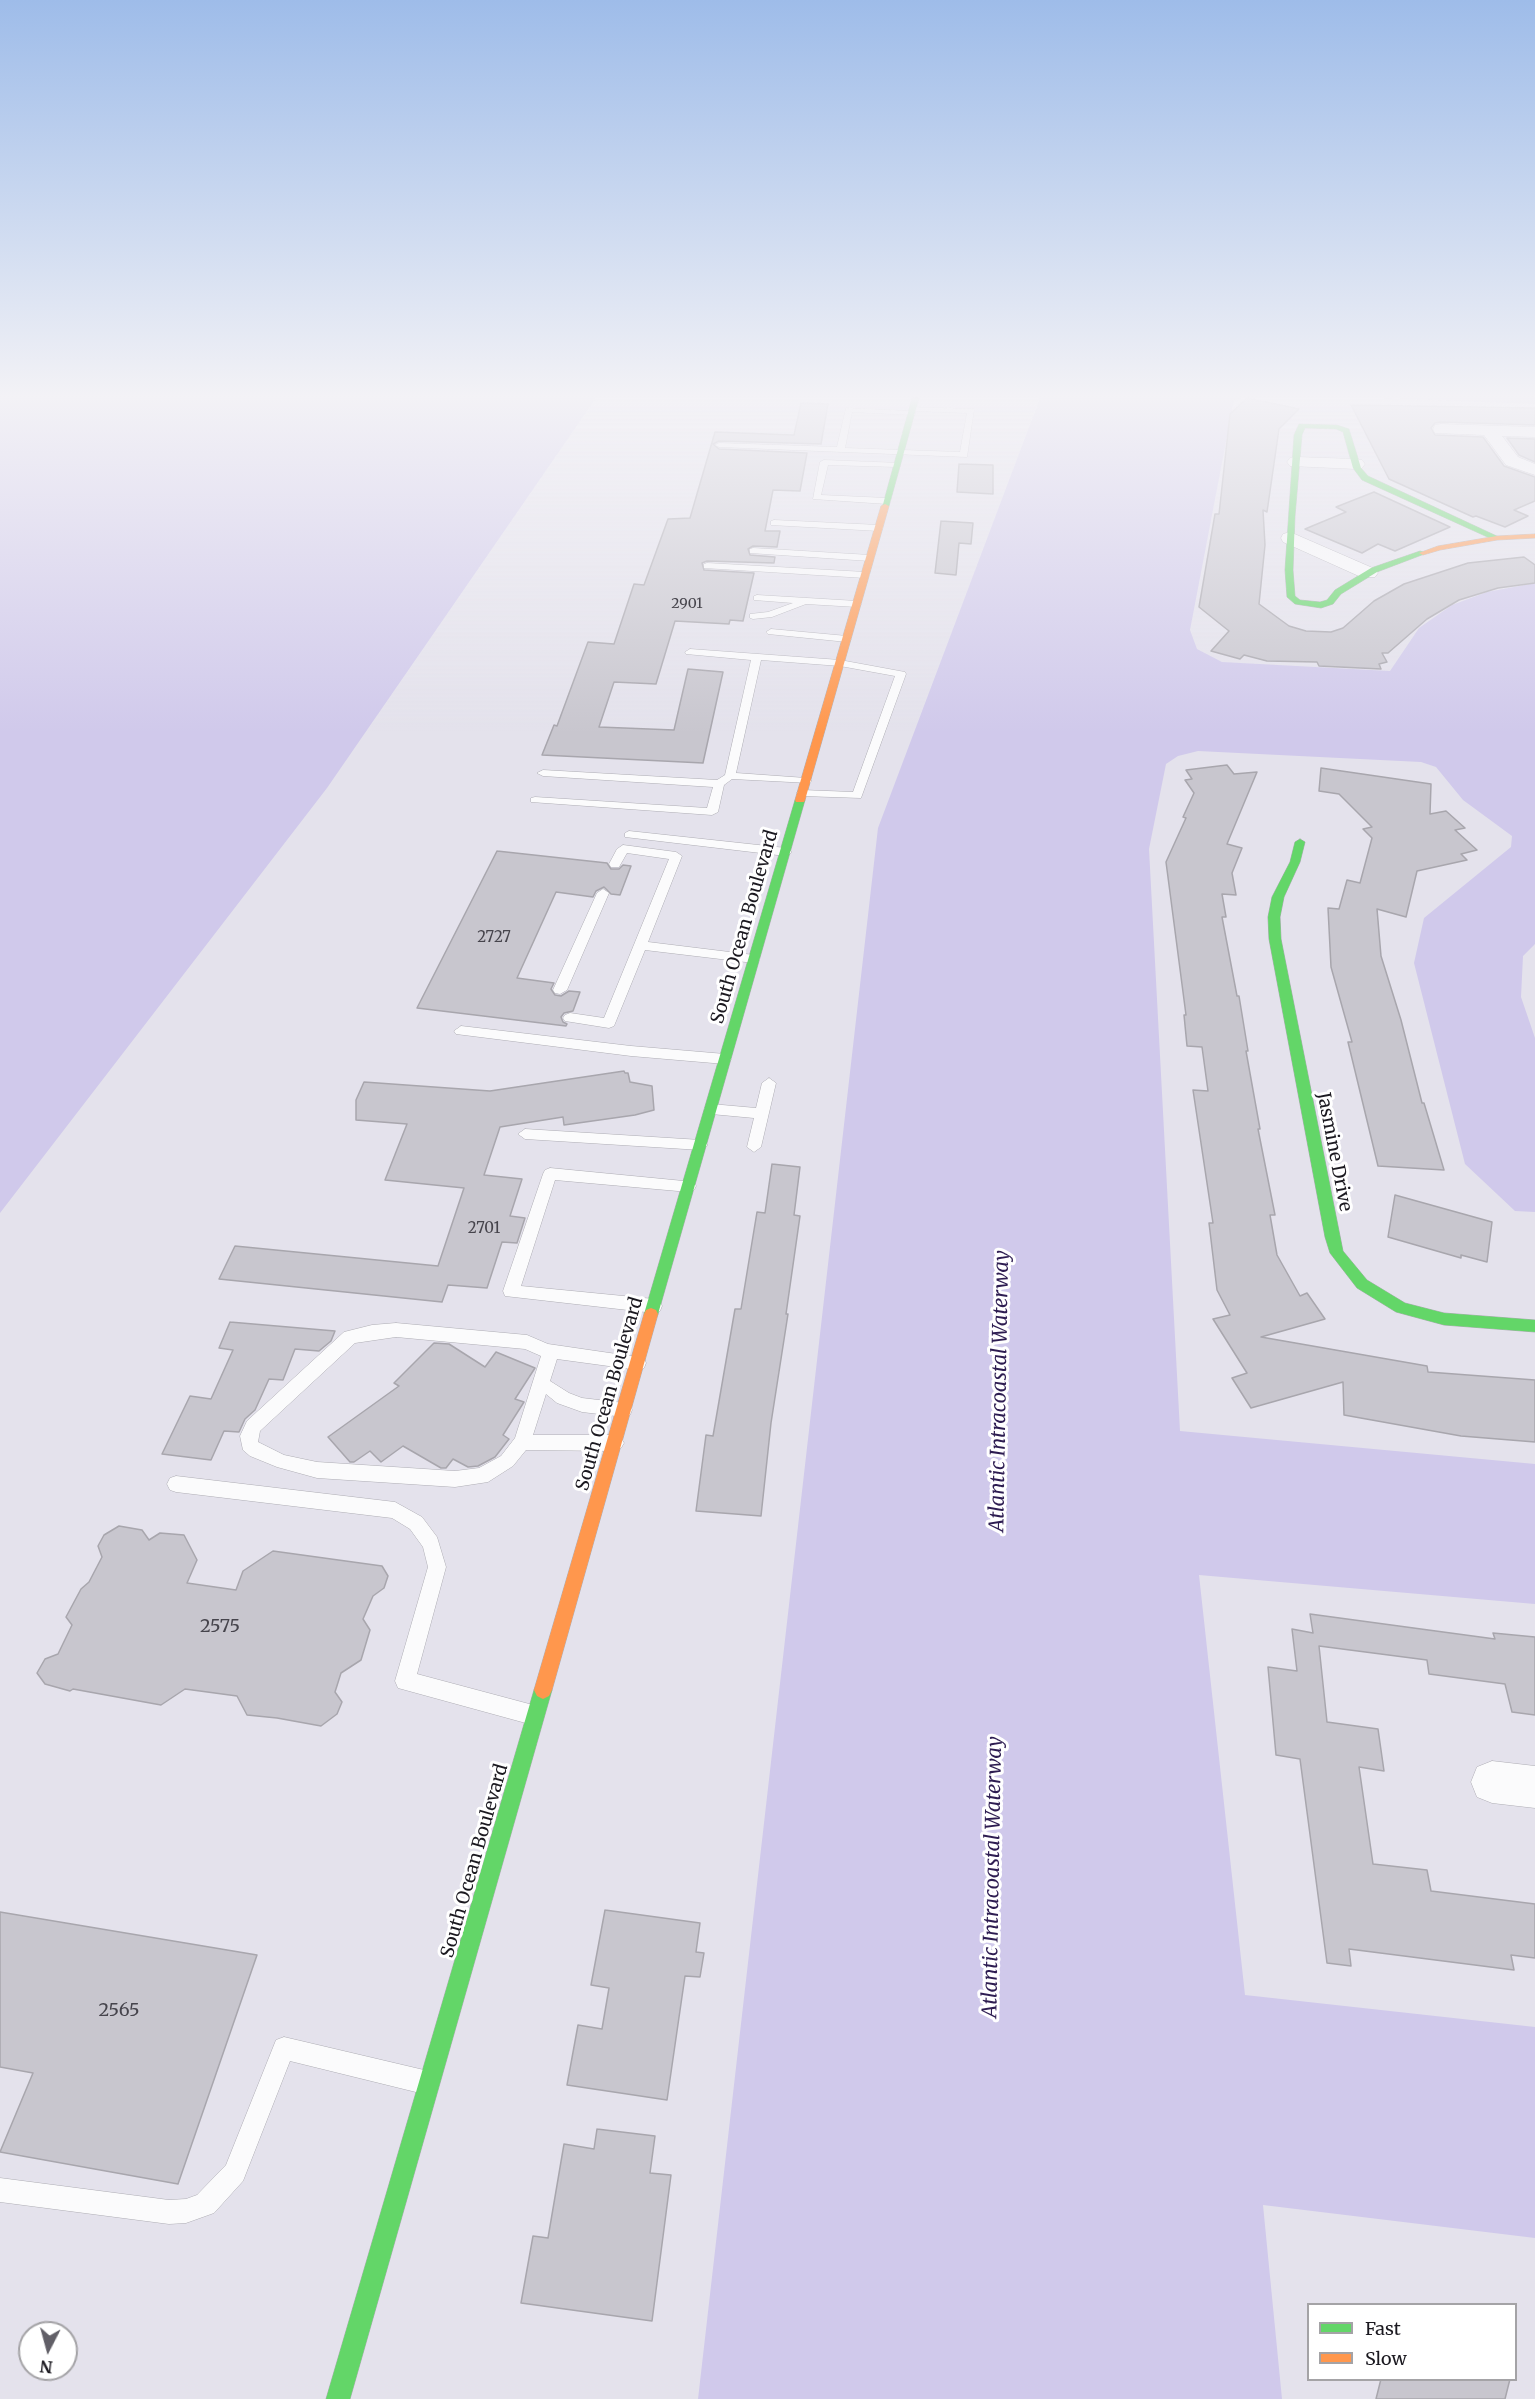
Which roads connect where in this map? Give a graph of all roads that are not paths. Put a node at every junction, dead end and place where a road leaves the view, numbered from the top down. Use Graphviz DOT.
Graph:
graph roads {
  1 [pos="884,510"];
  2 [pos="1292,510"];
  3 [pos="1434,510"];
  4 [pos="774,523"];
  5 [pos="879,528"];
  6 [pos="1535,536"];
  7 [pos="1290,538"];
  8 [pos="1497,538"];
  9 [pos="753,551"];
  10 [pos="870,558"];
  11 [pos="707,566"];
  12 [pos="1368,573"];
  13 [pos="865,574"];
  14 [pos="757,598"];
  15 [pos="808,601"];
  16 [pos="857,604"];
  17 [pos="753,616"];
  18 [pos="771,632"];
  19 [pos="847,639"];
  20 [pos="690,652"];
  21 [pos="757,657"];
  22 [pos="840,663"];
  23 [pos="543,773"];
  24 [pos="730,776"];
  25 [pos="719,784"];
  26 [pos="804,787"];
  27 [pos="586,790"];
  28 [pos="535,800"];
  29 [pos="629,835"];
  30 [pos="1300,842"];
  31 [pos="786,852"];
  32 [pos="615,864"];
  33 [pos="603,892"];
  34 [pos="640,945"];
  35 [pos="754,959"];
  36 [pos="560,990"];
  37 [pos="570,1018"];
  38 [pos="461,1031"];
  39 [pos="725,1059"];
  40 [pos="769,1083"];
  41 [pos="711,1109"];
  42 [pos="762,1114"];
  43 [pos="525,1134"];
  44 [pos="701,1145"];
  45 [pos="754,1147"];
  46 [pos="689,1186"];
  47 [pos="654,1306"];
  48 [pos="1535,1326"];
  49 [pos="551,1351"];
  50 [pos="638,1364"];
  51 [pos="541,1385"];
  52 [pos="624,1410"];
  53 [pos="522,1442"];
  54 [pos="615,1443"];
  55 [pos="176,1484"];
  56 [pos="536,1716"];
  57 [pos="1492,1782"];
  58 [pos="1535,1787"];
  59 [pos="430,2083"];
  60 [pos="0,2190"];
  61 [pos="338,2399"];
  1 -- 5 [label="main road, South Ocean Boulevard"];
  2 -- 7 [label="main road"];
  3 -- 8 [label="main road"];
  4 -- 5 [label="lane"];
  5 -- 10 [label="main road, South Ocean Boulevard"];
  6 -- 8 [label="main road"];
  7 -- 12 [label="street"];
  7 -- 12 [label="main road"];
  8 -- 12 [label="main road"];
  9 -- 10 [label="lane"];
  10 -- 13 [label="main road, South Ocean Boulevard"];
  11 -- 13 [label="lane"];
  13 -- 16 [label="main road, South Ocean Boulevard"];
  14 -- 15 [label="lane"];
  15 -- 16 [label="lane"];
  15 -- 17 [label="lane"];
  16 -- 19 [label="main road, South Ocean Boulevard"];
  18 -- 19 [label="lane"];
  19 -- 22 [label="main road, South Ocean Boulevard"];
  20 -- 21 [label="lane"];
  21 -- 22 [label="lane"];
  21 -- 24 [label="lane"];
  22 -- 26 [label="main road, South Ocean Boulevard"];
  22 -- 26 [label="lane"];
  23 -- 27 [label="lane"];
  24 -- 25 [label="lane"];
  24 -- 26 [label="lane"];
  25 -- 27 [label="lane"];
  25 -- 27 [label="lane"];
  26 -- 31 [label="main road, South Ocean Boulevard"];
  27 -- 28 [label="lane"];
  29 -- 31 [label="lane"];
  30 -- 48 [label="main road, Jasmine Drive"];
  31 -- 35 [label="main road, South Ocean Boulevard"];
  32 -- 34 [label="lane"];
  33 -- 36 [label="lane"];
  34 -- 35 [label="lane"];
  34 -- 37 [label="lane"];
  35 -- 39 [label="main road, South Ocean Boulevard"];
  38 -- 39 [label="lane"];
  39 -- 41 [label="main road, South Ocean Boulevard"];
  40 -- 42 [label="lane"];
  41 -- 42 [label="lane"];
  41 -- 44 [label="main road, South Ocean Boulevard"];
  42 -- 45 [label="lane"];
  43 -- 44 [label="lane"];
  44 -- 46 [label="main road, South Ocean Boulevard"];
  46 -- 47 [label="main road, South Ocean Boulevard"];
  46 -- 47 [label="lane"];
  47 -- 50 [label="main road, South Ocean Boulevard"];
  49 -- 50 [label="lane"];
  49 -- 51 [label="lane"];
  49 -- 53 [label="lane"];
  50 -- 52 [label="main road, South Ocean Boulevard"];
  51 -- 52 [label="lane"];
  51 -- 53 [label="lane"];
  52 -- 54 [label="main road, South Ocean Boulevard"];
  53 -- 54 [label="lane"];
  54 -- 56 [label="main road, South Ocean Boulevard"];
  55 -- 56 [label="lane"];
  56 -- 59 [label="main road, South Ocean Boulevard"];
  57 -- 58 [label="street"];
  59 -- 60 [label="lane"];
  59 -- 61 [label="main road, South Ocean Boulevard"];
}
